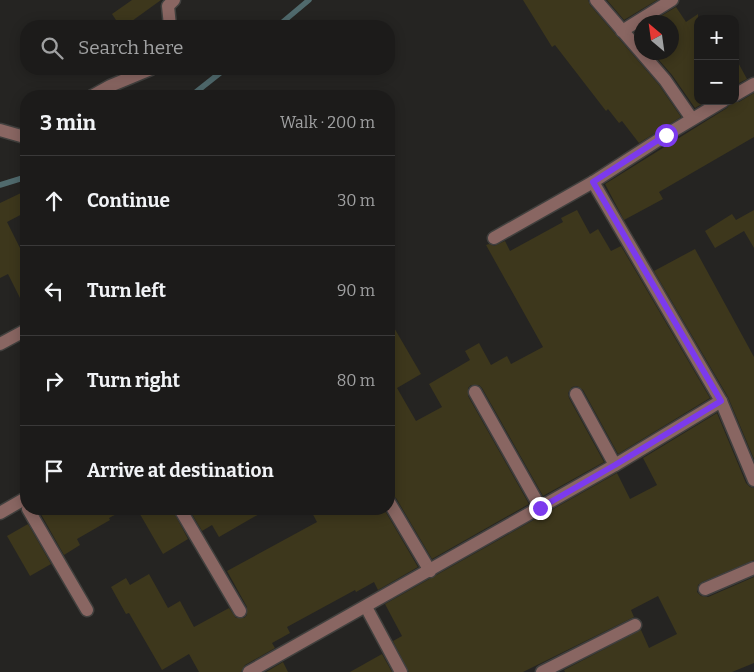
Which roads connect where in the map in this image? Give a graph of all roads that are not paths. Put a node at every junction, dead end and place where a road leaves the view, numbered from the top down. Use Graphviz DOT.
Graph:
graph roads {
  1 [pos="174,0"];
  2 [pos="596,0"];
  3 [pos="672,0"];
  4 [pos="169,20"];
  5 [pos="622,31"];
  6 [pos="137,75"];
  7 [pos="754,84"];
  8 [pos="103,90"];
  9 [pos="739,92"];
  10 [pos="716,105"];
  11 [pos="692,119"];
  12 [pos="0,130"];
  13 [pos="20,136"];
  14 [pos="593,182"];
  15 [pos="494,238"];
  16 [pos="20,333"];
  17 [pos="0,344"];
  18 [pos="475,392"];
  19 [pos="576,394"];
  20 [pos="721,401"];
  21 [pos="615,465"];
  22 [pos="754,480"];
  23 [pos="20,505"];
  24 [pos="540,508"];
  25 [pos="395,512"];
  26 [pos="0,513"];
  27 [pos="33,515"];
  28 [pos="184,515"];
  29 [pos="754,568"];
  30 [pos="430,571"];
  31 [pos="705,589"];
  32 [pos="366,607"];
  33 [pos="87,610"];
  34 [pos="240,611"];
  35 [pos="635,625"];
  36 [pos="556,669"];
  37 [pos="249,672"];
  38 [pos="401,672"];
  39 [pos="542,672"];
  1 -- 4 [label="street"];
  2 -- 5 [label="street"];
  3 -- 5 [label="street"];
  5 -- 11 [label="street"];
  6 -- 8 [label="street"];
  7 -- 9 [label="street"];
  10 -- 11 [label="street"];
  11 -- 14 [label="street"];
  12 -- 13 [label="street"];
  14 -- 15 [label="street"];
  14 -- 20 [label="street"];
  16 -- 17 [label="street"];
  18 -- 24 [label="street"];
  19 -- 21 [label="street"];
  20 -- 21 [label="street"];
  20 -- 22 [label="street"];
  21 -- 24 [label="street"];
  23 -- 26 [label="street"];
  24 -- 30 [label="street"];
  25 -- 30 [label="street"];
  27 -- 33 [label="street"];
  28 -- 34 [label="street"];
  29 -- 31 [label="street"];
  30 -- 32 [label="street"];
  32 -- 37 [label="street"];
  32 -- 38 [label="street"];
  35 -- 36 [label="street"];
  36 -- 39 [label="street"];
}
